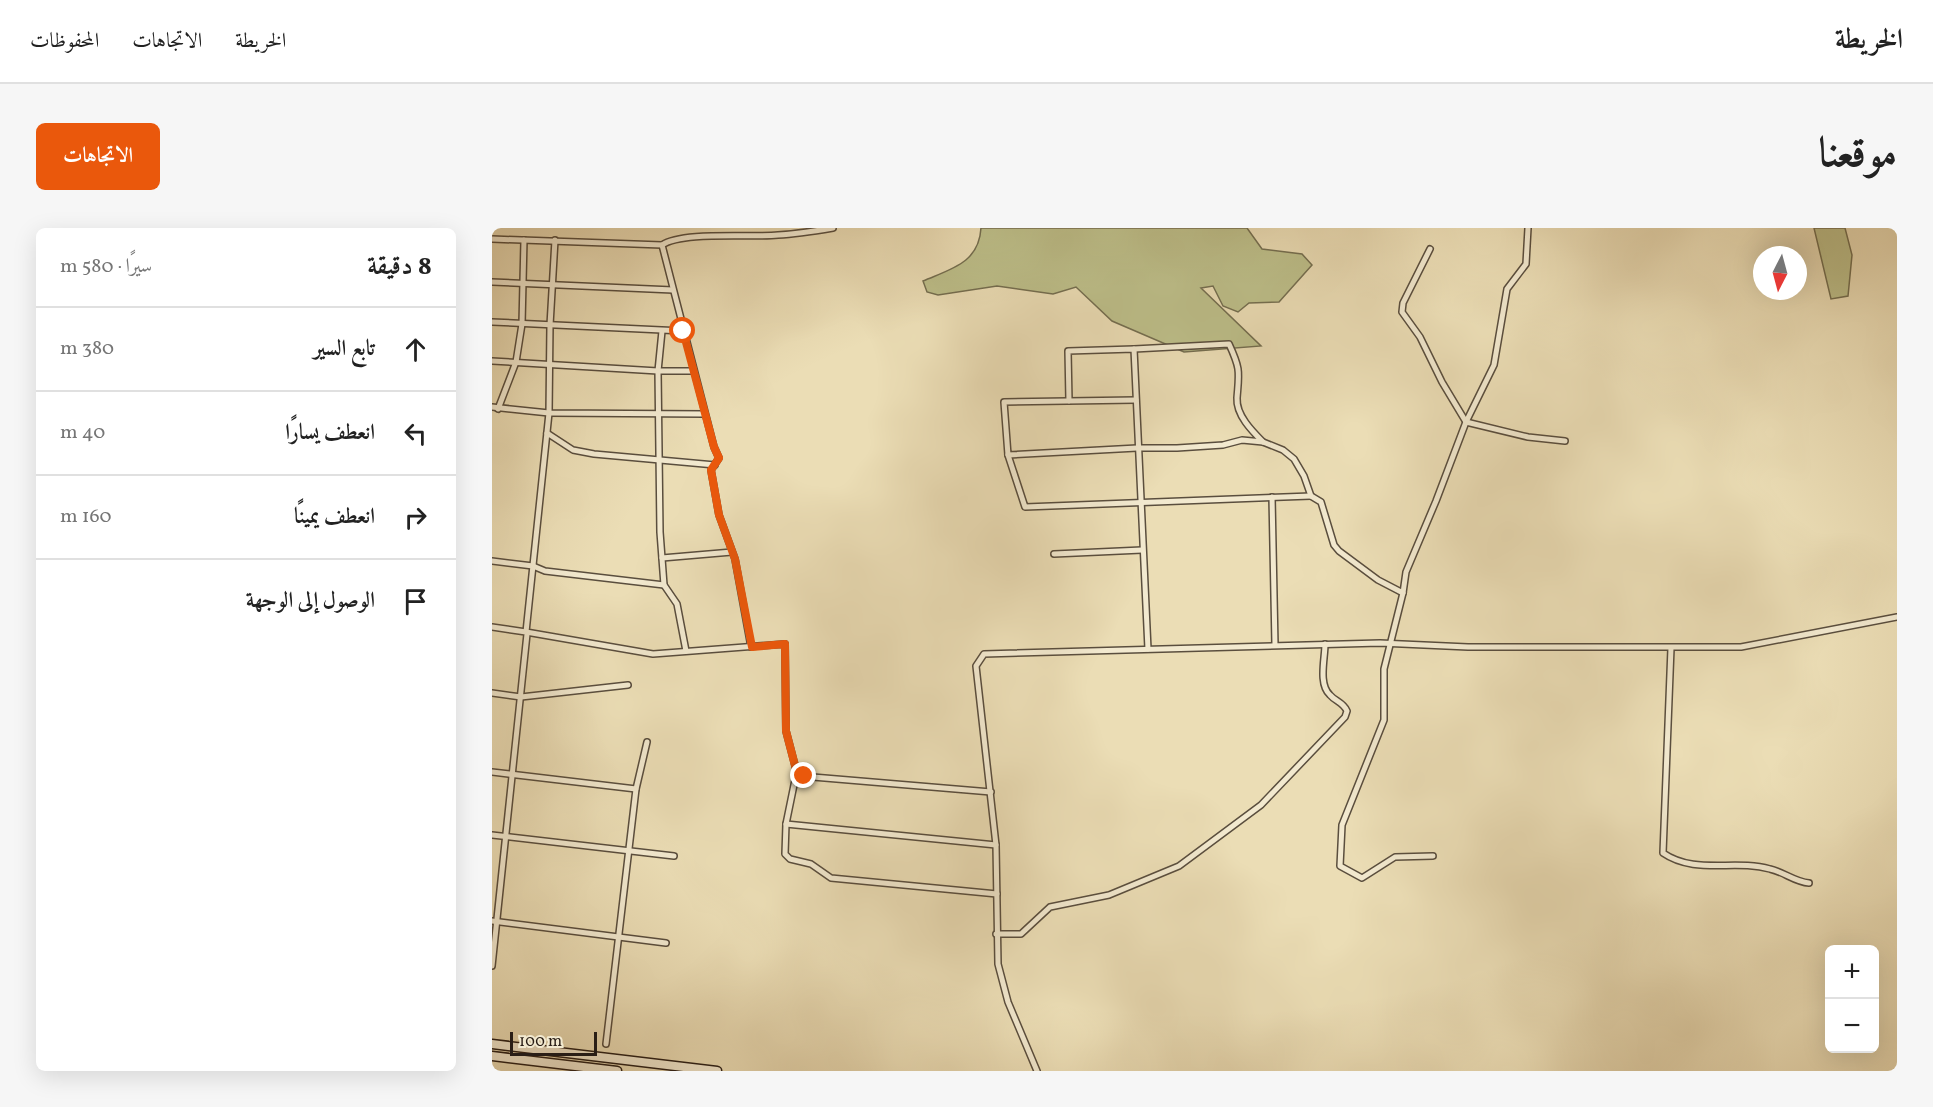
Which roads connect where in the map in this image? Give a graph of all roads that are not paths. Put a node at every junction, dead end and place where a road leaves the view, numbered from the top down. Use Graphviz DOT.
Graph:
graph roads {
  1 [pos="833,228"];
  2 [pos="1528,228"];
  3 [pos="492,239"];
  4 [pos="524,240"];
  5 [pos="555,240"];
  6 [pos="662,245"];
  7 [pos="1430,249"];
  8 [pos="492,282"];
  9 [pos="521,283"];
  10 [pos="552,284"];
  11 [pos="673,290"];
  12 [pos="492,322"];
  13 [pos="522,324"];
  14 [pos="550,325"];
  15 [pos="662,331"];
  16 [pos="683,331"];
  17 [pos="1134,349"];
  18 [pos="492,361"];
  19 [pos="516,362"];
  20 [pos="551,366"];
  21 [pos="658,371"];
  22 [pos="694,371"];
  23 [pos="1136,400"];
  24 [pos="1069,401"];
  25 [pos="495,408"];
  26 [pos="549,413"];
  27 [pos="705,414"];
  28 [pos="658,415"];
  29 [pos="1466,422"];
  30 [pos="547,433"];
  31 [pos="1565,441"];
  32 [pos="1263,442"];
  33 [pos="1137,448"];
  34 [pos="1008,455"];
  35 [pos="659,459"];
  36 [pos="715,465"];
  37 [pos="1272,496"];
  38 [pos="1311,496"];
  39 [pos="1139,500"];
  40 [pos="1142,550"];
  41 [pos="732,552"];
  42 [pos="1054,554"];
  43 [pos="662,558"];
  44 [pos="492,561"];
  45 [pos="533,566"];
  46 [pos="664,585"];
  47 [pos="1403,593"];
  48 [pos="1897,617"];
  49 [pos="492,627"];
  50 [pos="526,632"];
  51 [pos="1391,643"];
  52 [pos="1325,644"];
  53 [pos="1275,645"];
  54 [pos="752,647"];
  55 [pos="1671,648"];
  56 [pos="1148,649"];
  57 [pos="686,651"];
  58 [pos="628,685"];
  59 [pos="492,693"];
  60 [pos="521,697"];
  61 [pos="647,742"];
  62 [pos="492,772"];
  63 [pos="512,774"];
  64 [pos="798,777"];
  65 [pos="636,789"];
  66 [pos="991,792"];
  67 [pos="786,824"];
  68 [pos="492,835"];
  69 [pos="506,836"];
  70 [pos="996,845"];
  71 [pos="629,851"];
  72 [pos="674,856"];
  73 [pos="1433,856"];
  74 [pos="1809,883"];
  75 [pos="997,894"];
  76 [pos="494,921"];
  77 [pos="996,934"];
  78 [pos="620,936"];
  79 [pos="666,943"];
  80 [pos="492,966"];
  81 [pos="492,1044"];
  82 [pos="606,1044"];
  83 [pos="492,1056"];
  84 [pos="617,1071"];
  85 [pos="717,1071"];
  86 [pos="1037,1071"];
  1 -- 6 [label="street"];
  2 -- 29 [label="street"];
  3 -- 4 [label="street"];
  4 -- 5 [label="street"];
  4 -- 9 [label="street"];
  5 -- 6 [label="street"];
  5 -- 10 [label="street"];
  6 -- 11 [label="street"];
  7 -- 29 [label="street"];
  8 -- 9 [label="street"];
  9 -- 10 [label="street"];
  9 -- 13 [label="street"];
  10 -- 11 [label="street"];
  10 -- 14 [label="street"];
  11 -- 16 [label="street"];
  12 -- 13 [label="street"];
  13 -- 14 [label="street"];
  13 -- 19 [label="street"];
  14 -- 15 [label="street"];
  14 -- 20 [label="street"];
  15 -- 16 [label="street"];
  15 -- 21 [label="street"];
  16 -- 22 [label="street"];
  17 -- 23 [label="street"];
  17 -- 24 [label="street"];
  17 -- 32 [label="street"];
  18 -- 19 [label="street"];
  19 -- 20 [label="street"];
  19 -- 25 [label="street"];
  20 -- 21 [label="street"];
  20 -- 26 [label="street"];
  21 -- 22 [label="street"];
  21 -- 28 [label="street"];
  22 -- 27 [label="street"];
  23 -- 24 [label="street"];
  23 -- 33 [label="street"];
  24 -- 34 [label="street"];
  25 -- 26 [label="street"];
  26 -- 28 [label="street"];
  26 -- 30 [label="street"];
  27 -- 28 [label="street"];
  27 -- 36 [label="street"];
  28 -- 35 [label="street"];
  29 -- 31 [label="street"];
  29 -- 47 [label="street"];
  30 -- 35 [label="street"];
  30 -- 45 [label="street"];
  32 -- 33 [label="street"];
  32 -- 38 [label="street"];
  33 -- 34 [label="street"];
  33 -- 39 [label="street"];
  34 -- 39 [label="street"];
  35 -- 36 [label="street"];
  35 -- 43 [label="street"];
  36 -- 41 [label="street"];
  37 -- 38 [label="street"];
  37 -- 39 [label="street"];
  37 -- 53 [label="street"];
  38 -- 47 [label="street"];
  39 -- 40 [label="street"];
  40 -- 42 [label="street"];
  40 -- 56 [label="street"];
  41 -- 43 [label="street"];
  41 -- 54 [label="street"];
  43 -- 46 [label="street"];
  44 -- 45 [label="street"];
  45 -- 46 [label="street"];
  45 -- 50 [label="street"];
  46 -- 57 [label="street"];
  47 -- 51 [label="street"];
  48 -- 55 [label="street"];
  49 -- 50 [label="street"];
  50 -- 57 [label="street"];
  50 -- 60 [label="street"];
  51 -- 52 [label="street"];
  51 -- 55 [label="street"];
  51 -- 73 [label="street"];
  52 -- 53 [label="street"];
  52 -- 77 [label="street"];
  53 -- 56 [label="street"];
  54 -- 57 [label="street"];
  54 -- 64 [label="street"];
  55 -- 74 [label="street"];
  56 -- 66 [label="street"];
  58 -- 60 [label="street"];
  59 -- 60 [label="street"];
  60 -- 63 [label="street"];
  61 -- 65 [label="street"];
  62 -- 63 [label="street"];
  63 -- 65 [label="street"];
  63 -- 69 [label="street"];
  64 -- 66 [label="street"];
  64 -- 67 [label="street"];
  65 -- 71 [label="street"];
  66 -- 70 [label="street"];
  67 -- 70 [label="street"];
  67 -- 75 [label="street"];
  68 -- 69 [label="street"];
  69 -- 71 [label="street"];
  69 -- 76 [label="street"];
  70 -- 75 [label="street"];
  71 -- 72 [label="street"];
  71 -- 78 [label="street"];
  75 -- 77 [label="street"];
  76 -- 78 [label="street"];
  76 -- 80 [label="street"];
  77 -- 86 [label="street"];
  78 -- 79 [label="street"];
  78 -- 82 [label="street"];
  81 -- 85 [label="main road"];
  83 -- 84 [label="main road"];
}
